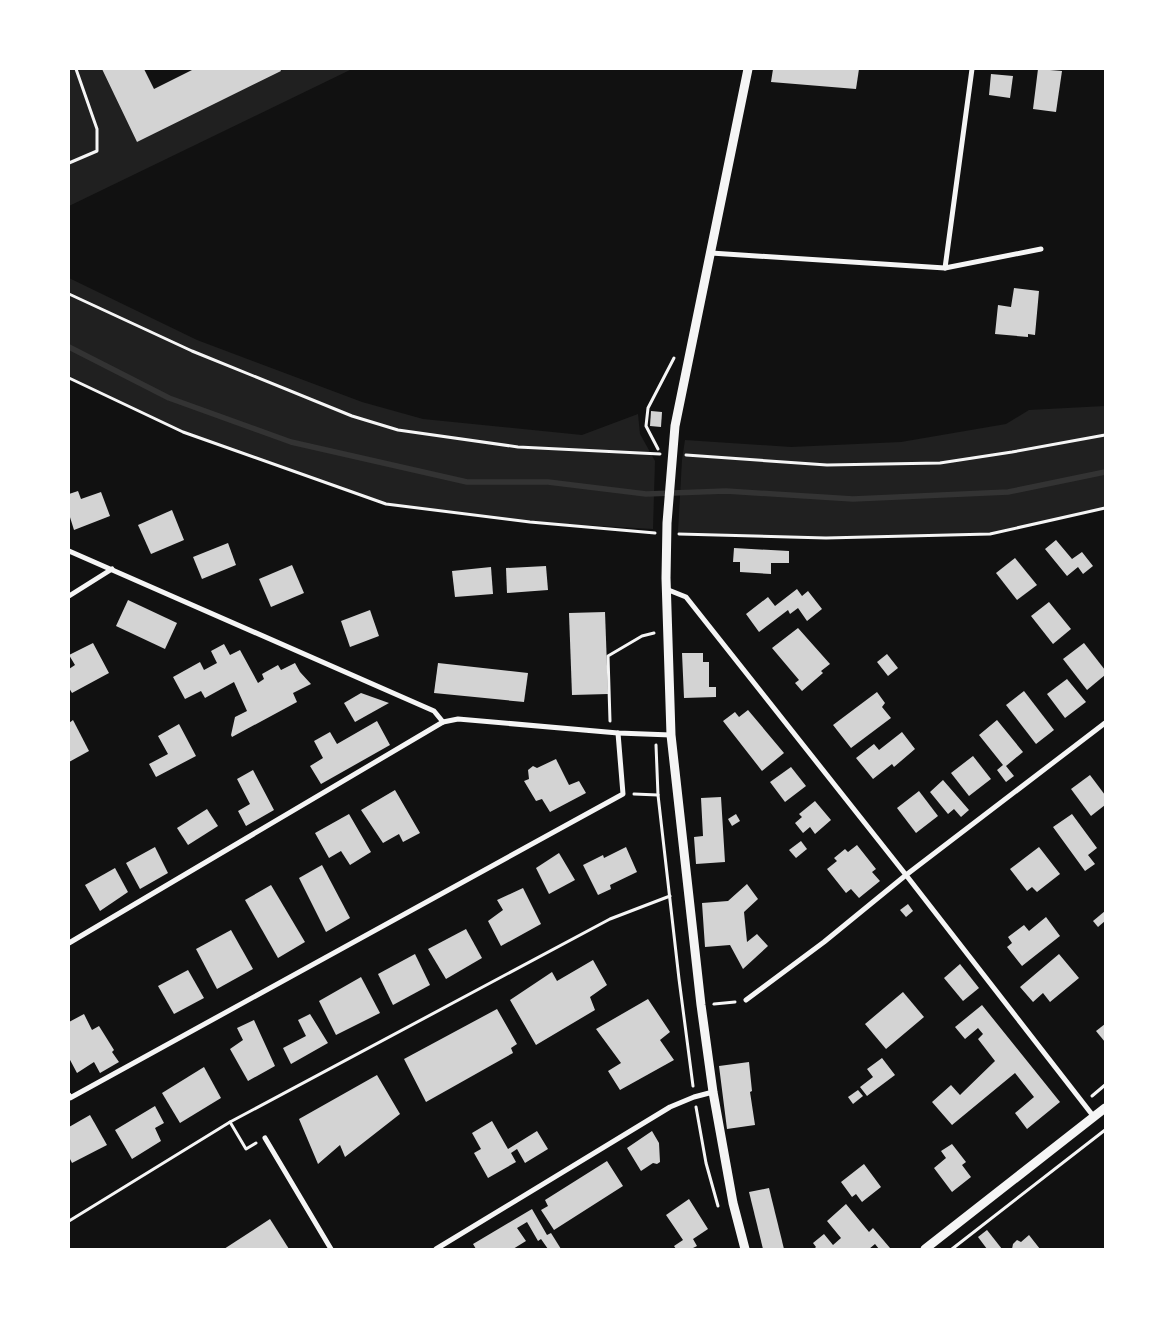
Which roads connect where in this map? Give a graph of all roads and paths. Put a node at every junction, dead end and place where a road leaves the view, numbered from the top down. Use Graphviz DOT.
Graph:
graph roads {
  1 [pos="76,69"];
  2 [pos="748,69"];
  3 [pos="972,69"];
  4 [pos="69,163"];
  5 [pos="1041,249"];
  6 [pos="712,254"];
  7 [pos="945,268"];
  8 [pos="69,294"];
  9 [pos="69,378"];
  10 [pos="1105,435"];
  11 [pos="661,454"];
  12 [pos="672,458"];
  13 [pos="1105,508"];
  14 [pos="656,533"];
  15 [pos="667,534"];
  16 [pos="69,552"];
  17 [pos="112,569"];
  18 [pos="666,589"];
  19 [pos="69,596"];
  20 [pos="654,633"];
  21 [pos="443,722"];
  22 [pos="619,722"];
  23 [pos="1105,724"];
  24 [pos="618,733"];
  25 [pos="655,735"];
  26 [pos="671,735"];
  27 [pos="623,794"];
  28 [pos="658,795"];
  29 [pos="906,875"];
  30 [pos="670,896"];
  31 [pos="69,943"];
  32 [pos="746,1000"];
  33 [pos="701,1005"];
  34 [pos="713,1092"];
  35 [pos="69,1097"];
  36 [pos="694,1097"];
  37 [pos="1105,1108"];
  38 [pos="1094,1117"];
  39 [pos="230,1122"];
  40 [pos="1105,1130"];
  41 [pos="265,1138"];
  42 [pos="719,1211"];
  43 [pos="69,1221"];
  44 [pos="331,1249"];
  45 [pos="436,1249"];
  46 [pos="745,1249"];
  47 [pos="925,1249"];
  48 [pos="952,1249"];
  1 -- 4 [label="path"];
  2 -- 6 [label="street"];
  3 -- 7 [label="street"];
  5 -- 7 [label="street"];
  6 -- 7 [label="street"];
  6 -- 12 [label="street"];
  8 -- 11 [label="path"];
  9 -- 14 [label="path"];
  10 -- 12 [label="path"];
  12 -- 15 [label="street"];
  13 -- 15 [label="path"];
  15 -- 18 [label="street"];
  16 -- 17 [label="street"];
  17 -- 19 [label="street"];
  17 -- 21 [label="street"];
  18 -- 26 [label="street"];
  18 -- 29 [label="street"];
  20 -- 22 [label="path"];
  21 -- 24 [label="street"];
  21 -- 31 [label="street"];
  23 -- 29 [label="street"];
  24 -- 25 [label="street"];
  24 -- 27 [label="street"];
  25 -- 26 [label="street"];
  25 -- 28 [label="path"];
  26 -- 33 [label="street"];
  27 -- 28 [label="path"];
  27 -- 35 [label="street"];
  28 -- 30 [label="path"];
  29 -- 32 [label="street"];
  29 -- 38 [label="street"];
  30 -- 36 [label="path"];
  30 -- 39 [label="path"];
  32 -- 33 [label="path"];
  33 -- 34 [label="street"];
  34 -- 36 [label="street"];
  34 -- 46 [label="street"];
  36 -- 42 [label="path"];
  36 -- 45 [label="street"];
  37 -- 38 [label="street"];
  38 -- 47 [label="street"];
  39 -- 41 [label="path"];
  39 -- 43 [label="path"];
  40 -- 48 [label="path"];
  41 -- 44 [label="street"];
}
